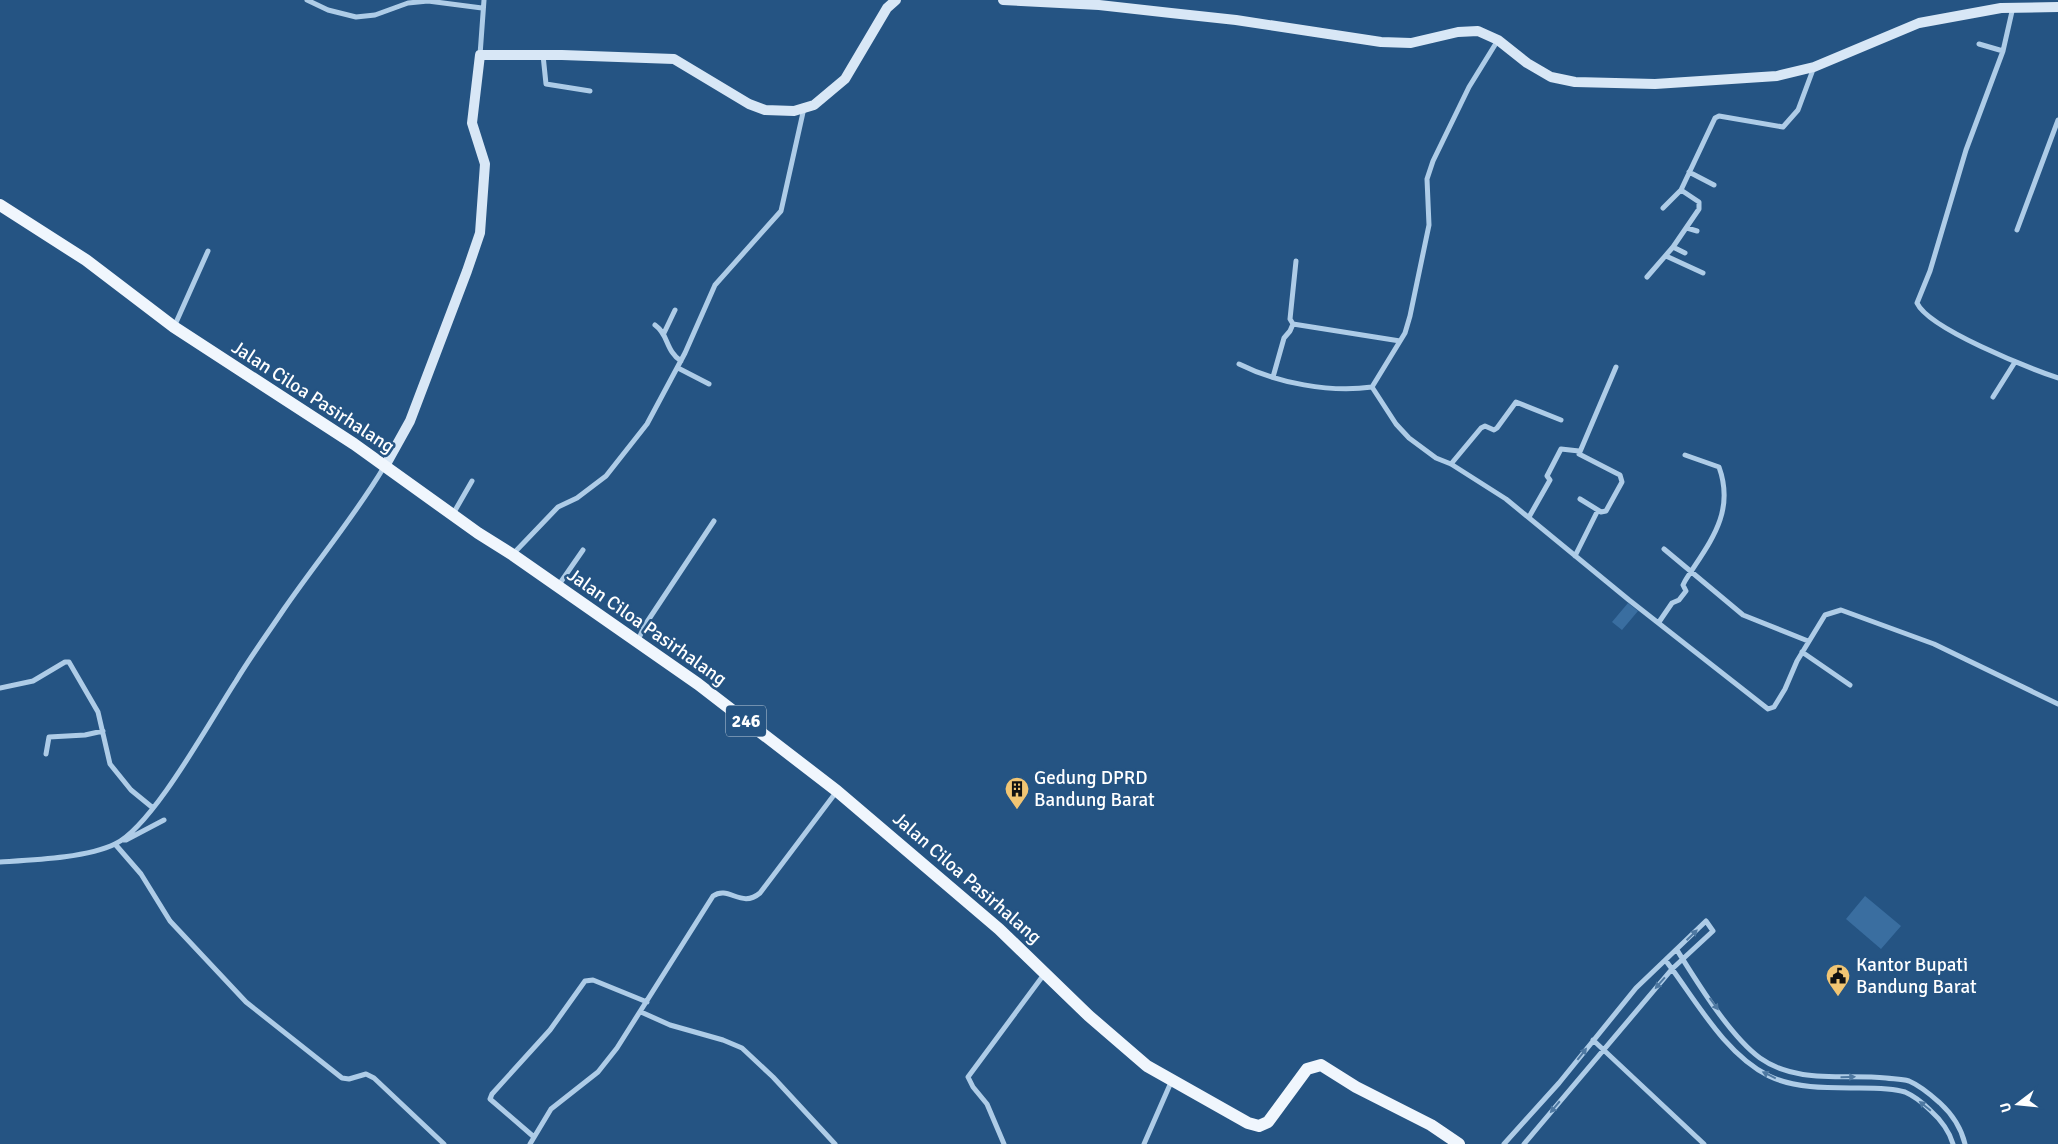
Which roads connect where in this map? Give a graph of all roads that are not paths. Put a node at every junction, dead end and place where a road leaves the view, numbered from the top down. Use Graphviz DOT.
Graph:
graph roads {
  1 [pos="307,0"];
  2 [pos="431,0"];
  3 [pos="484,0"];
  4 [pos="896,0"];
  5 [pos="1003,0"];
  6 [pos="1014,0"];
  7 [pos="444,1"];
  8 [pos="2016,4"];
  9 [pos="2058,7"];
  10 [pos="482,8"];
  11 [pos="1498,40"];
  12 [pos="1979,44"];
  13 [pos="2003,50"];
  14 [pos="480,55"];
  15 [pos="543,55"];
  16 [pos="1814,67"];
  17 [pos="590,91"];
  18 [pos="804,108"];
  19 [pos="2058,120"];
  20 [pos="1689,172"];
  21 [pos="1714,185"];
  22 [pos="1681,190"];
  23 [pos="0,205"];
  24 [pos="1663,208"];
  25 [pos="1687,228"];
  26 [pos="2017,230"];
  27 [pos="1697,231"];
  28 [pos="1673,247"];
  29 [pos="208,252"];
  30 [pos="1685,253"];
  31 [pos="1666,256"];
  32 [pos="1296,261"];
  33 [pos="1703,273"];
  34 [pos="1647,278"];
  35 [pos="675,310"];
  36 [pos="1293,324"];
  37 [pos="655,325"];
  38 [pos="174,327"];
  39 [pos="664,333"];
  40 [pos="1400,341"];
  41 [pos="681,361"];
  42 [pos="2015,362"];
  43 [pos="1239,364"];
  44 [pos="1616,367"];
  45 [pos="678,368"];
  46 [pos="1273,377"];
  47 [pos="2058,378"];
  48 [pos="709,384"];
  49 [pos="1372,387"];
  50 [pos="1994,397"];
  51 [pos="1560,420"];
  52 [pos="1579,451"];
  53 [pos="1685,455"];
  54 [pos="1451,464"];
  55 [pos="385,466"];
  56 [pos="472,481"];
  57 [pos="1580,500"];
  58 [pos="1598,510"];
  59 [pos="452,514"];
  60 [pos="1528,517"];
  61 [pos="714,521"];
  62 [pos="1664,548"];
  63 [pos="583,550"];
  64 [pos="513,555"];
  65 [pos="1575,556"];
  66 [pos="1691,571"];
  67 [pos="558,586"];
  68 [pos="1658,622"];
  69 [pos="637,641"];
  70 [pos="1808,641"];
  71 [pos="1802,652"];
  72 [pos="1850,685"];
  73 [pos="0,688"];
  74 [pos="2058,704"];
  75 [pos="103,731"];
  76 [pos="46,754"];
  77 [pos="838,791"];
  78 [pos="153,808"];
  79 [pos="164,820"];
  80 [pos="122,840"];
  81 [pos="115,844"];
  82 [pos="0,862"];
  83 [pos="1677,950"];
  84 [pos="1683,960"];
  85 [pos="1666,961"];
  86 [pos="1672,969"];
  87 [pos="1045,972"];
  88 [pos="647,1002"];
  89 [pos="641,1012"];
  90 [pos="1593,1040"];
  91 [pos="1603,1049"];
  92 [pos="1172,1080"];
  93 [pos="534,1137"];
  94 [pos="444,1144"];
  95 [pos="530,1144"];
  96 [pos="835,1144"];
  97 [pos="1004,1144"];
  98 [pos="1144,1144"];
  99 [pos="1459,1144"];
  100 [pos="1504,1144"];
  101 [pos="1524,1144"];
  102 [pos="1704,1144"];
  103 [pos="1953,1144"];
  104 [pos="1965,1144"];
  1 -- 2 [label="street"];
  2 -- 7 [label="street"];
  3 -- 10 [label="street"];
  4 -- 18 [label="street"];
  5 -- 6 [label="street"];
  6 -- 11 [label="street"];
  7 -- 10 [label="street"];
  8 -- 9 [label="street"];
  8 -- 13 [label="street"];
  8 -- 16 [label="street"];
  10 -- 14 [label="street"];
  11 -- 16 [label="street"];
  11 -- 40 [label="street"];
  12 -- 13 [label="street"];
  13 -- 42 [label="street"];
  14 -- 15 [label="street"];
  14 -- 55 [label="street"];
  15 -- 17 [label="street"];
  15 -- 18 [label="street"];
  16 -- 20 [label="street"];
  18 -- 41 [label="street"];
  19 -- 26 [label="street"];
  20 -- 21 [label="street"];
  20 -- 22 [label="street"];
  22 -- 24 [label="street"];
  22 -- 25 [label="street"];
  23 -- 38 [label="main road, Jalan Ciloa Pasirhalang / 246"];
  25 -- 27 [label="street"];
  25 -- 28 [label="street"];
  28 -- 30 [label="street"];
  28 -- 31 [label="street"];
  29 -- 38 [label="street"];
  31 -- 33 [label="street"];
  31 -- 34 [label="street"];
  32 -- 36 [label="street"];
  35 -- 39 [label="street"];
  36 -- 40 [label="street"];
  36 -- 46 [label="street"];
  37 -- 39 [label="street"];
  38 -- 55 [label="main road, Jalan Ciloa Pasirhalang / 246"];
  39 -- 41 [label="street"];
  40 -- 49 [label="street"];
  41 -- 45 [label="street"];
  42 -- 47 [label="street"];
  42 -- 50 [label="street"];
  43 -- 46 [label="street"];
  44 -- 52 [label="street"];
  45 -- 48 [label="street"];
  45 -- 64 [label="street"];
  46 -- 49 [label="street"];
  49 -- 54 [label="street"];
  51 -- 54 [label="street"];
  52 -- 58 [label="street"];
  52 -- 60 [label="street"];
  53 -- 66 [label="street"];
  54 -- 60 [label="street"];
  55 -- 59 [label="main road, Jalan Ciloa Pasirhalang / 246"];
  55 -- 78 [label="street"];
  56 -- 59 [label="street"];
  57 -- 58 [label="street"];
  58 -- 65 [label="street"];
  59 -- 64 [label="main road, Jalan Ciloa Pasirhalang / 246"];
  60 -- 65 [label="street"];
  61 -- 69 [label="street"];
  62 -- 66 [label="street"];
  63 -- 67 [label="street"];
  64 -- 67 [label="main road, Jalan Ciloa Pasirhalang / 246"];
  65 -- 68 [label="street"];
  66 -- 68 [label="street"];
  66 -- 70 [label="street"];
  67 -- 69 [label="main road, Jalan Ciloa Pasirhalang / 246"];
  68 -- 71 [label="street"];
  69 -- 77 [label="main road, Jalan Ciloa Pasirhalang / 246"];
  70 -- 71 [label="street"];
  70 -- 74 [label="street"];
  71 -- 72 [label="street"];
  73 -- 75 [label="street"];
  75 -- 76 [label="street"];
  75 -- 78 [label="street"];
  77 -- 87 [label="main road, Jalan Ciloa Pasirhalang / 246"];
  77 -- 88 [label="street"];
  78 -- 80 [label="street"];
  79 -- 80 [label="street"];
  80 -- 81 [label="street"];
  81 -- 82 [label="street"];
  81 -- 94 [label="street"];
  83 -- 84 [label="street"];
  83 -- 84 [label="street, one-way"];
  83 -- 85 [label="street"];
  84 -- 86 [label="street"];
  84 -- 104 [label="street, one-way"];
  85 -- 86 [label="street"];
  85 -- 90 [label="street"];
  86 -- 91 [label="street, one-way"];
  103 -- 86 [label="street, one-way"];
  87 -- 92 [label="main road, Jalan Ciloa Pasirhalang / 246"];
  87 -- 97 [label="street"];
  88 -- 89 [label="street"];
  88 -- 93 [label="street"];
  89 -- 93 [label="street"];
  89 -- 96 [label="street"];
  90 -- 91 [label="street"];
  100 -- 90 [label="street, one-way"];
  91 -- 101 [label="street, one-way"];
  91 -- 102 [label="street"];
  92 -- 98 [label="street"];
  92 -- 99 [label="main road, Jalan Ciloa Pasirhalang / 246"];
  93 -- 95 [label="street"];
}
